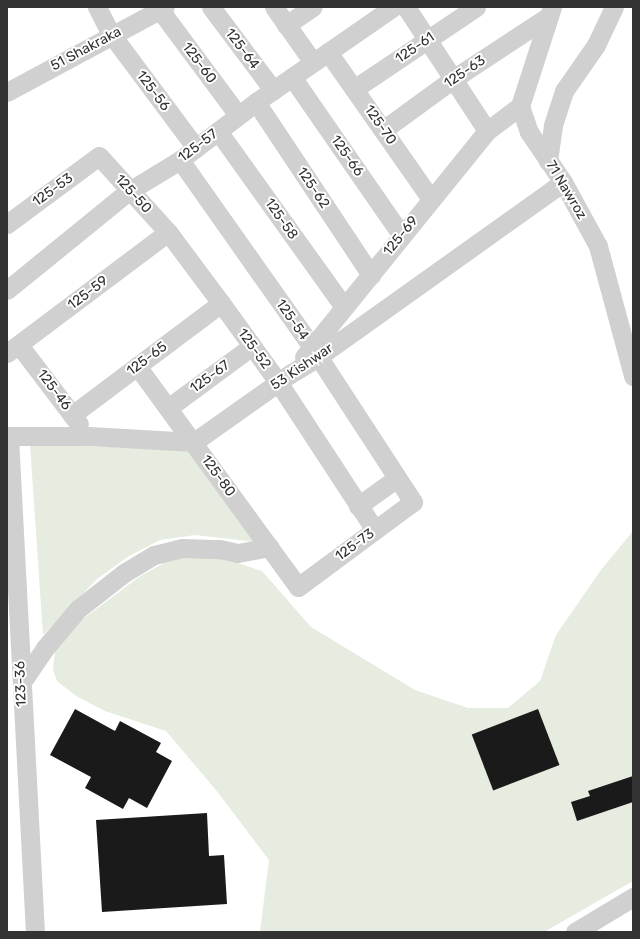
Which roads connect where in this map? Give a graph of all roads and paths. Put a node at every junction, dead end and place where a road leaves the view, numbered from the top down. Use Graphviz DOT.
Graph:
graph roads {
  1 [pos="97,7"];
  2 [pos="211,7"];
  3 [pos="274,7"];
  4 [pos="312,7"];
  5 [pos="393,7"];
  6 [pos="406,7"];
  7 [pos="476,7"];
  8 [pos="614,7"];
  9 [pos="163,9"];
  10 [pos="550,12"];
  11 [pos="286,25"];
  12 [pos="111,34"];
  13 [pos="428,39"];
  14 [pos="320,57"];
  15 [pos="292,76"];
  16 [pos="453,79"];
  17 [pos="354,89"];
  18 [pos="273,90"];
  19 [pos="7,92"];
  20 [pos="256,102"];
  21 [pos="520,106"];
  22 [pos="238,115"];
  23 [pos="383,130"];
  24 [pos="487,130"];
  25 [pos="218,131"];
  26 [pos="196,148"];
  27 [pos="99,156"];
  28 [pos="180,160"];
  29 [pos="548,161"];
  30 [pos="562,182"];
  31 [pos="129,191"];
  32 [pos="431,199"];
  33 [pos="7,224"];
  34 [pos="168,232"];
  35 [pos="402,236"];
  36 [pos="371,274"];
  37 [pos="7,290"];
  38 [pos="221,303"];
  39 [pos="344,307"];
  40 [pos="252,346"];
  41 [pos="13,349"];
  42 [pos="315,352"];
  43 [pos="137,366"];
  44 [pos="633,376"];
  45 [pos="284,378"];
  46 [pos="168,408"];
  47 [pos="72,415"];
  48 [pos="8,436"];
  49 [pos="89,436"];
  50 [pos="194,442"];
  51 [pos="397,478"];
  52 [pos="413,502"];
  53 [pos="358,506"];
  54 [pos="375,530"];
  55 [pos="269,547"];
  56 [pos="298,588"];
  57 [pos="22,682"];
  58 [pos="14,704"];
  59 [pos="633,897"];
  60 [pos="35,932"];
  61 [pos="575,932"];
  1 -- 12 [label="street, 125-56"];
  2 -- 18 [label="street, 125-64"];
  3 -- 11 [label="street, 125-70"];
  4 -- 11 [label="street"];
  5 -- 14 [label="street, 125-57"];
  6 -- 13 [label="street"];
  7 -- 13 [label="street, 125-61"];
  8 -- 29 [label="street"];
  9 -- 12 [label="street, 51 Shakraka"];
  9 -- 22 [label="street, 125-60"];
  10 -- 16 [label="street, 125-63"];
  10 -- 21 [label="street"];
  11 -- 14 [label="street, 125-70"];
  12 -- 19 [label="street, 51 Shakraka"];
  12 -- 26 [label="street, 125-56"];
  13 -- 16 [label="street"];
  13 -- 17 [label="street, 125-61"];
  14 -- 15 [label="street, 125-57"];
  14 -- 17 [label="street, 125-70"];
  15 -- 18 [label="street, 125-57"];
  15 -- 35 [label="street, 125-66"];
  16 -- 23 [label="street, 125-63"];
  16 -- 24 [label="street"];
  17 -- 23 [label="street, 125-70"];
  18 -- 20 [label="street, 125-57"];
  20 -- 22 [label="street, 125-57"];
  20 -- 36 [label="street, 125-62"];
  21 -- 24 [label="street, 125-69"];
  21 -- 29 [label="street, 71 Nawroz"];
  22 -- 25 [label="street, 125-57"];
  23 -- 32 [label="street, 125-70"];
  24 -- 32 [label="street, 125-69"];
  25 -- 26 [label="street, 125-57"];
  25 -- 39 [label="street, 125-58"];
  26 -- 28 [label="street, 125-57"];
  27 -- 31 [label="street, 125-50"];
  27 -- 33 [label="street, 125-53"];
  28 -- 31 [label="street, 125-57"];
  28 -- 42 [label="street, 125-54"];
  29 -- 30 [label="street, 71 Nawroz"];
  30 -- 42 [label="street, 53 Kishwar"];
  30 -- 44 [label="street, 71 Nawroz"];
  31 -- 34 [label="street, 125-50"];
  31 -- 37 [label="street, 125-57"];
  32 -- 35 [label="street, 125-69"];
  34 -- 38 [label="street, 125-52"];
  34 -- 41 [label="street, 125-59"];
  35 -- 36 [label="street, 125-69"];
  36 -- 39 [label="street, 125-69"];
  38 -- 40 [label="street, 125-52"];
  38 -- 43 [label="street, 125-65"];
  39 -- 42 [label="street, 125-69"];
  40 -- 45 [label="street, 125-52"];
  40 -- 46 [label="street, 125-67"];
  41 -- 47 [label="street, 125-46"];
  42 -- 45 [label="street, 125-69"];
  42 -- 51 [label="street, 125-54"];
  43 -- 46 [label="street, 125-80"];
  43 -- 47 [label="street, 125-65"];
  45 -- 50 [label="street, 53 Kishwar"];
  45 -- 53 [label="street, 125-52"];
  46 -- 50 [label="street, 125-80"];
  47 -- 49 [label="street, 125-46"];
  48 -- 49 [label="street"];
  48 -- 57 [label="street, 123-36"];
  49 -- 50 [label="street"];
  50 -- 55 [label="street, 125-80"];
  51 -- 52 [label="street, 125-54"];
  51 -- 53 [label="street"];
  52 -- 54 [label="street, 125-73"];
  53 -- 54 [label="street, 125-52"];
  54 -- 56 [label="street, 125-73"];
  55 -- 56 [label="street, 125-80"];
  55 -- 57 [label="street"];
  57 -- 58 [label="street, 123-36"];
  58 -- 60 [label="street, 123-36"];
  59 -- 61 [label="street"];
}
